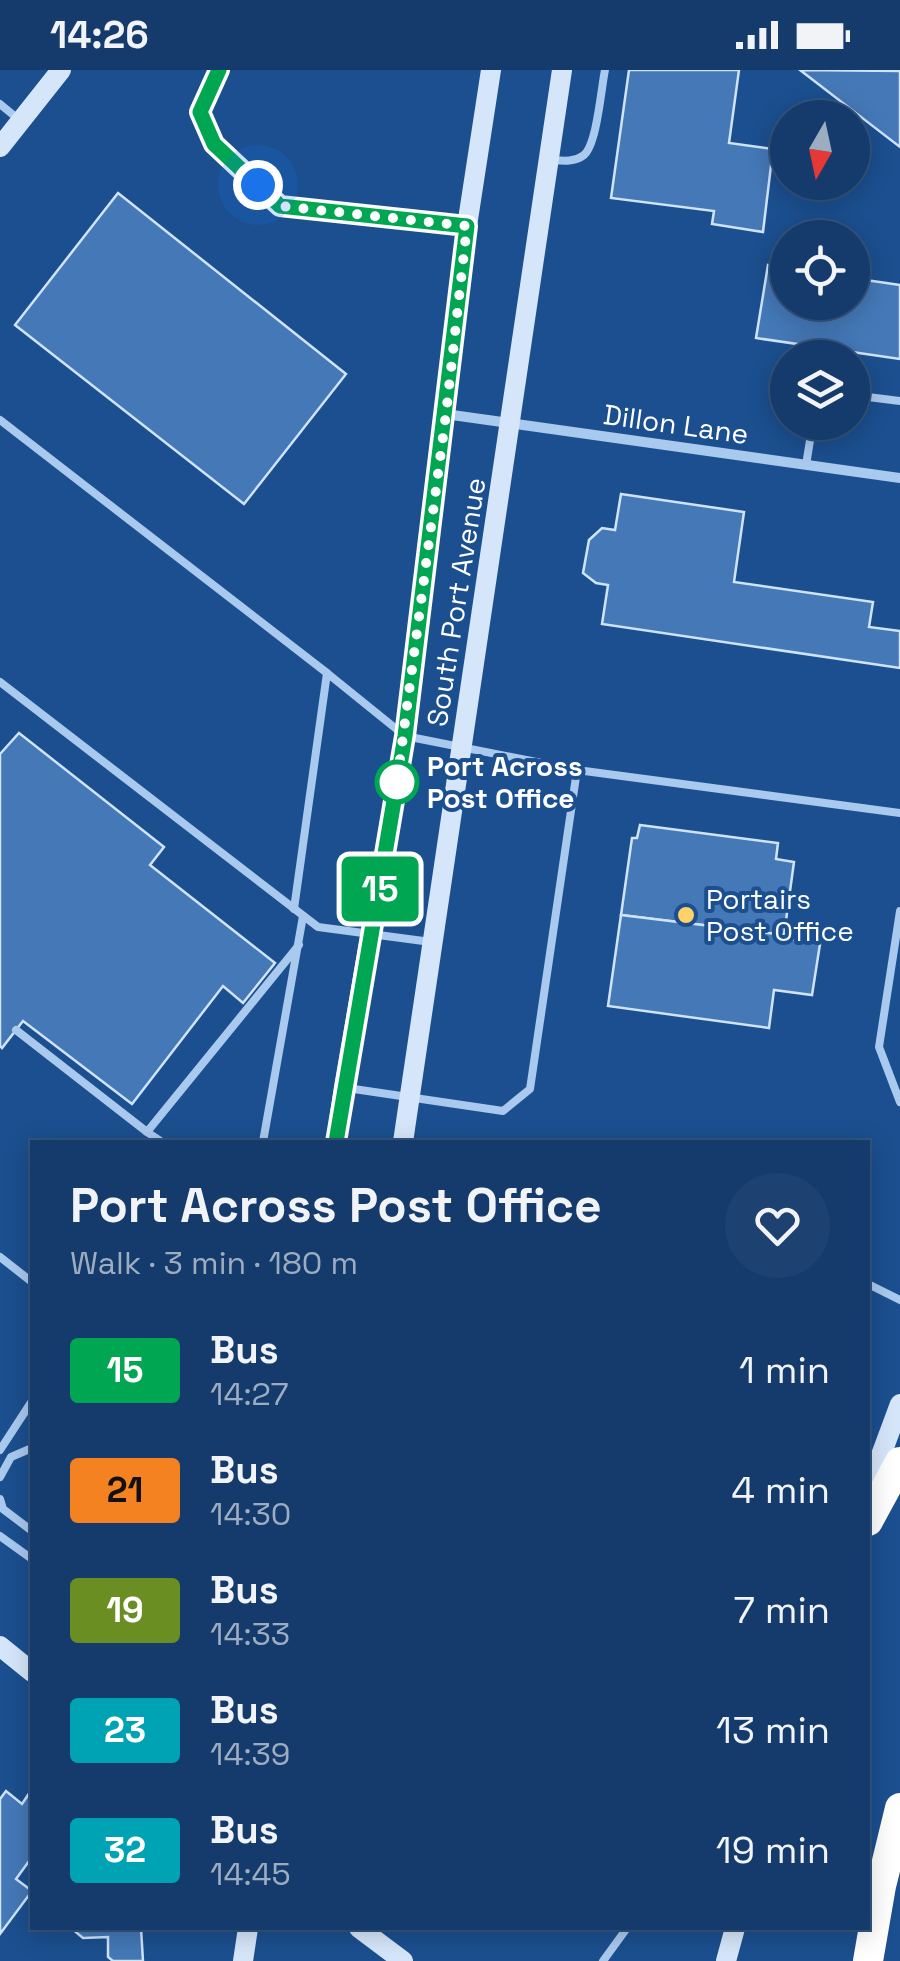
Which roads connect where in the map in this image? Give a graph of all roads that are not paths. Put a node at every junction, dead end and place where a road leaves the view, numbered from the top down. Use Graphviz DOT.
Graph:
graph roads {
  1 [pos="60,70"];
  2 [pos="219,70"];
  3 [pos="491,70"];
  4 [pos="562,70"];
  5 [pos="605,70"];
  6 [pos="0,104"];
  7 [pos="21,121"];
  8 [pos="0,148"];
  9 [pos="548,160"];
  10 [pos="467,226"];
  11 [pos="870,397"];
  12 [pos="900,401"];
  13 [pos="446,414"];
  14 [pos="0,420"];
  15 [pos="511,424"];
  16 [pos="810,440"];
  17 [pos="806,465"];
  18 [pos="900,478"];
  19 [pos="327,673"];
  20 [pos="0,682"];
  21 [pos="405,736"];
  22 [pos="462,746"];
  23 [pos="577,770"];
  24 [pos="900,814"];
  25 [pos="294,908"];
  26 [pos="900,911"];
  27 [pos="304,916"];
  28 [pos="372,935"];
  29 [pos="433,943"];
  30 [pos="299,945"];
  31 [pos="16,1030"];
  32 [pos="344,1088"];
  33 [pos="409,1097"];
  34 [pos="900,1102"];
  35 [pos="147,1132"];
  36 [pos="159,1140"];
  37 [pos="263,1140"];
  38 [pos="336,1140"];
  39 [pos="403,1140"];
  40 [pos="0,1258"];
  41 [pos="30,1280"];
  42 [pos="870,1285"];
  43 [pos="900,1300"];
  44 [pos="30,1404"];
  45 [pos="900,1404"];
  46 [pos="30,1449"];
  47 [pos="0,1450"];
  48 [pos="900,1462"];
  49 [pos="0,1477"];
  50 [pos="870,1485"];
  51 [pos="0,1500"];
  52 [pos="870,1517"];
  53 [pos="30,1529"];
  54 [pos="0,1536"];
  55 [pos="30,1558"];
  56 [pos="0,1646"];
  57 [pos="30,1670"];
  58 [pos="900,1808"];
  59 [pos="248,1930"];
  60 [pos="362,1930"];
  61 [pos="625,1930"];
  62 [pos="734,1930"];
  63 [pos="243,1961"];
  64 [pos="402,1961"];
  65 [pos="602,1961"];
  66 [pos="726,1961"];
  67 [pos="868,1961"];
  1 -- 7 [label="main road"];
  2 -- 10 [label="lane"];
  3 -- 10 [label="main road, South Port Avenue"];
  4 -- 9 [label="main road, South Port Avenue"];
  5 -- 9 [label="lane"];
  6 -- 7 [label="lane"];
  7 -- 8 [label="main road"];
  9 -- 15 [label="main road, South Port Avenue"];
  10 -- 13 [label="main road, South Port Avenue"];
  11 -- 12 [label="lane"];
  13 -- 15 [label="street, Dillon Lane"];
  13 -- 21 [label="main road, South Port Avenue"];
  14 -- 19 [label="lane"];
  15 -- 17 [label="street, Dillon Lane"];
  15 -- 22 [label="main road, South Port Avenue"];
  16 -- 17 [label="lane"];
  17 -- 18 [label="street, Dillon Lane"];
  19 -- 21 [label="lane"];
  19 -- 25 [label="lane"];
  20 -- 25 [label="lane"];
  21 -- 22 [label="lane"];
  21 -- 28 [label="main road, South Port Avenue"];
  22 -- 23 [label="lane"];
  22 -- 29 [label="main road, South Port Avenue"];
  23 -- 24 [label="lane"];
  23 -- 33 [label="lane"];
  25 -- 27 [label="lane"];
  26 -- 34 [label="lane"];
  27 -- 28 [label="lane"];
  27 -- 30 [label="lane"];
  28 -- 29 [label="lane"];
  28 -- 32 [label="main road, South Port Avenue"];
  29 -- 33 [label="main road, South Port Avenue"];
  30 -- 35 [label="lane"];
  30 -- 37 [label="lane"];
  31 -- 35 [label="lane"];
  32 -- 33 [label="lane"];
  32 -- 38 [label="main road, South Port Avenue"];
  33 -- 39 [label="main road, South Port Avenue"];
  35 -- 36 [label="lane"];
  40 -- 41 [label="lane"];
  42 -- 43 [label="lane"];
  44 -- 47 [label="lane"];
  45 -- 50 [label="main road"];
  46 -- 49 [label="lane"];
  48 -- 52 [label="highway"];
  51 -- 53 [label="lane"];
  54 -- 55 [label="lane"];
  56 -- 57 [label="main road"];
  58 -- 67 [label="highway"];
  59 -- 63 [label="main road"];
  60 -- 64 [label="main road"];
  61 -- 65 [label="lane"];
  62 -- 66 [label="main road"];
}
